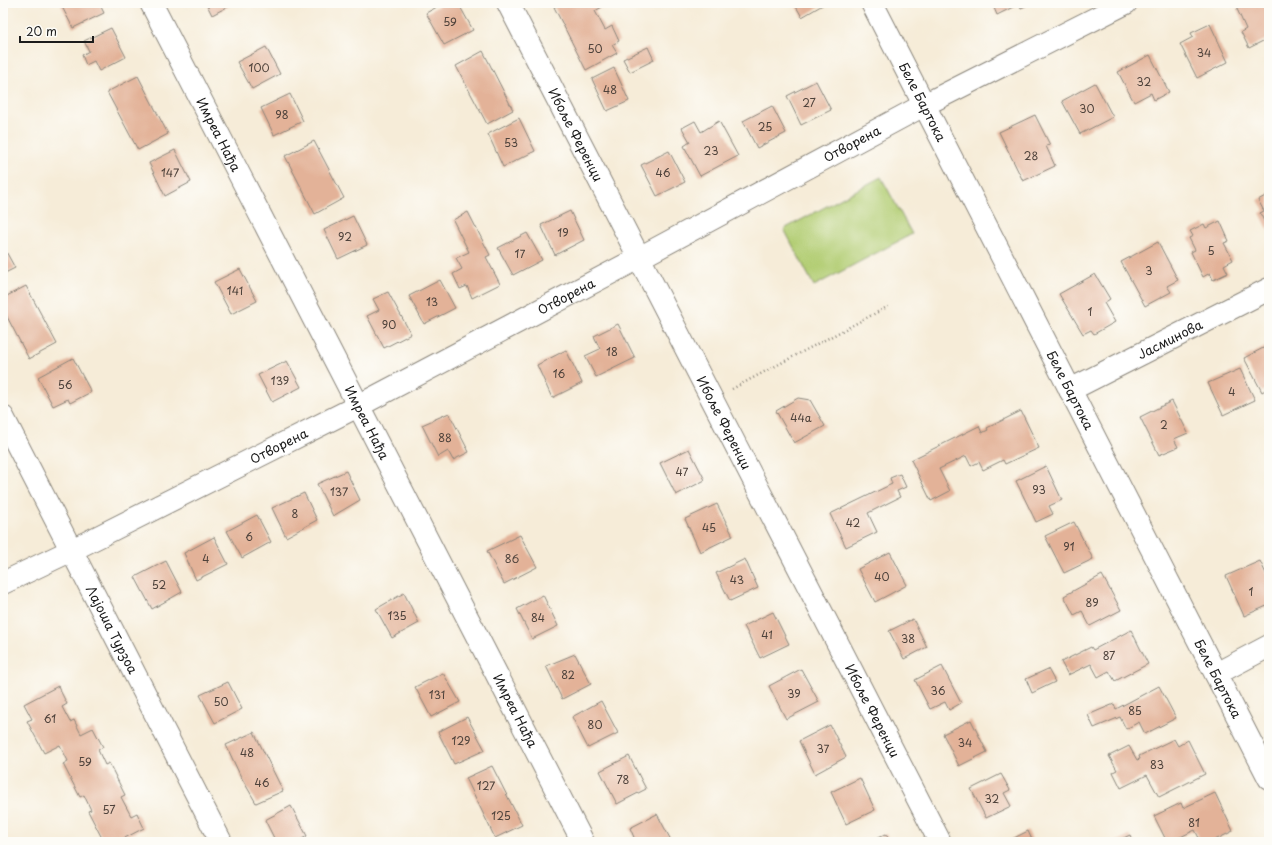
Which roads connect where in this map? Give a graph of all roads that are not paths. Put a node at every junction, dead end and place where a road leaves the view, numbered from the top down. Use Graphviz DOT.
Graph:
graph roads {
  1 [pos="151,3"];
  2 [pos="508,3"];
  3 [pos="872,3"];
  4 [pos="1126,3"];
  5 [pos="924,105"];
  6 [pos="640,258"];
  7 [pos="1269,289"];
  8 [pos="1070,390"];
  9 [pos="358,406"];
  10 [pos="3,417"];
  11 [pos="72,550"];
  12 [pos="3,583"];
  13 [pos="1269,646"];
  14 [pos="1216,674"];
  15 [pos="1269,778"];
  16 [pos="221,842"];
  17 [pos="583,842"];
  18 [pos="940,842"];
  1 -- 9 [label="street, Имреа Нађа"];
  2 -- 6 [label="street, Ибоље Ференци"];
  3 -- 5 [label="street, Беле Бартока"];
  4 -- 5 [label="street, Отворена"];
  5 -- 6 [label="street, Отворена"];
  5 -- 8 [label="street, Беле Бартока"];
  6 -- 9 [label="street, Отворена"];
  6 -- 18 [label="street, Ибоље Ференци"];
  7 -- 8 [label="street, Јасминова"];
  8 -- 14 [label="street, Беле Бартока"];
  9 -- 11 [label="street, Отворена"];
  9 -- 17 [label="street, Имреа Нађа"];
  10 -- 11 [label="street, Лајоша Турзоа"];
  11 -- 12 [label="street, Отворена"];
  11 -- 16 [label="street, Лајоша Турзоа"];
  13 -- 14 [label="street"];
  14 -- 15 [label="street, Беле Бартока"];
}
